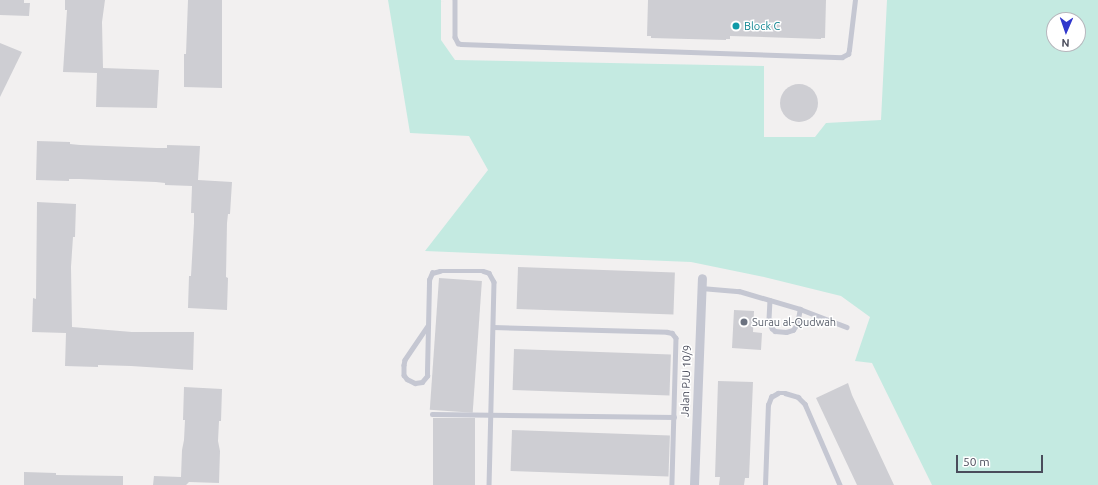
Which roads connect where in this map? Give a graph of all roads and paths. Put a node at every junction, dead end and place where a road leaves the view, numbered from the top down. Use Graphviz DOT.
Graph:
graph roads {
  1 [pos="455,0"];
  2 [pos="856,0"];
  3 [pos="702,278"];
  4 [pos="701,288"];
  5 [pos="770,300"];
  6 [pos="800,309"];
  7 [pos="428,326"];
  8 [pos="492,327"];
  9 [pos="847,327"];
  10 [pos="432,414"];
  11 [pos="491,414"];
  12 [pos="674,417"];
  13 [pos="489,485"];
  14 [pos="672,485"];
  15 [pos="694,485"];
  16 [pos="765,485"];
  17 [pos="840,485"];
  1 -- 2 [label="lane"];
  3 -- 4 [label="street, Jalan PJU 10/9"];
  4 -- 5 [label="lane"];
  4 -- 15 [label="street, Jalan PJU 10/9"];
  5 -- 6 [label="lane"];
  5 -- 6 [label="lane"];
  6 -- 9 [label="lane"];
  7 -- 7 [label="lane"];
  7 -- 8 [label="lane"];
  8 -- 11 [label="lane"];
  8 -- 12 [label="lane"];
  10 -- 11 [label="lane"];
  11 -- 12 [label="lane"];
  11 -- 13 [label="lane"];
  12 -- 14 [label="lane"];
  16 -- 17 [label="lane"];
}
